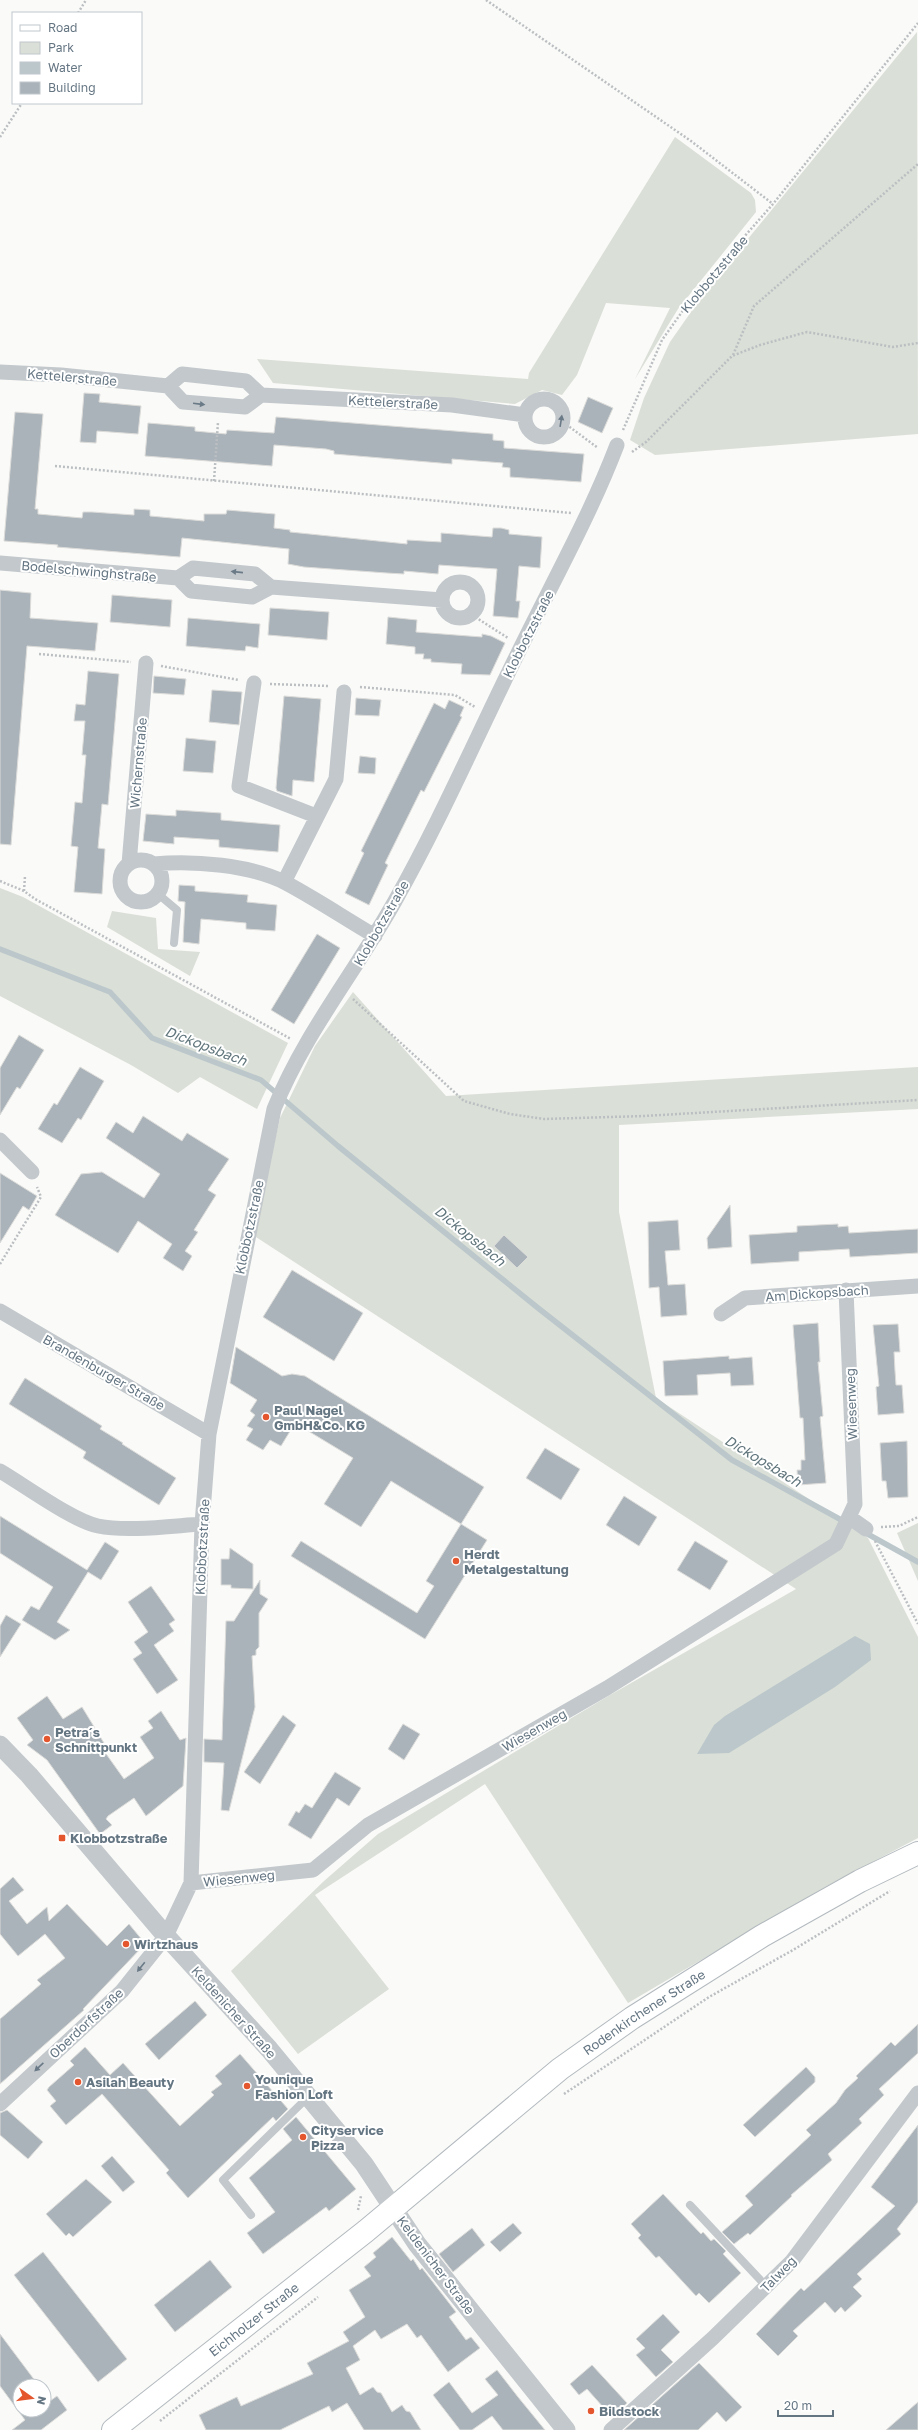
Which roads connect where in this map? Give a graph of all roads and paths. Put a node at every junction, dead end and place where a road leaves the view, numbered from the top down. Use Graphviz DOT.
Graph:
graph roads {
  1 [pos="86,0"];
  2 [pos="486,0"];
  3 [pos="79,12"];
  4 [pos="918,23"];
  5 [pos="21,104"];
  6 [pos="0,137"];
  7 [pos="918,164"];
  8 [pos="774,204"];
  9 [pos="918,343"];
  10 [pos="732,356"];
  11 [pos="0,372"];
  12 [pos="168,386"];
  13 [pos="261,395"];
  14 [pos="219,407"];
  15 [pos="525,415"];
  16 [pos="562,422"];
  17 [pos="614,452"];
  18 [pos="629,455"];
  19 [pos="55,466"];
  20 [pos="214,481"];
  21 [pos="588,515"];
  22 [pos="0,563"];
  23 [pos="178,578"];
  24 [pos="271,587"];
  25 [pos="442,600"];
  26 [pos="472,615"];
  27 [pos="520,649"];
  28 [pos="146,663"];
  29 [pos="254,683"];
  30 [pos="344,692"];
  31 [pos="316,816"];
  32 [pos="129,864"];
  33 [pos="154,864"];
  34 [pos="25,876"];
  35 [pos="0,881"];
  36 [pos="284,882"];
  37 [pos="24,891"];
  38 [pos="158,894"];
  39 [pos="375,936"];
  40 [pos="174,943"];
  41 [pos="342,989"];
  42 [pos="304,1046"];
  43 [pos="918,1100"];
  44 [pos="0,1140"];
  45 [pos="32,1172"];
  46 [pos="0,1264"];
  47 [pos="918,1286"];
  48 [pos="846,1290"];
  49 [pos="0,1311"];
  50 [pos="721,1314"];
  51 [pos="209,1434"];
  52 [pos="0,1471"];
  53 [pos="918,1517"];
  54 [pos="847,1521"];
  55 [pos="202,1524"];
  56 [pos="866,1529"];
  57 [pos="876,1544"];
  58 [pos="918,1624"];
  59 [pos="0,1745"];
  60 [pos="918,1853"];
  61 [pos="191,1884"];
  62 [pos="892,1890"];
  63 [pos="166,1936"];
  64 [pos="918,2093"];
  65 [pos="307,2098"];
  66 [pos="559,2098"];
  67 [pos="0,2104"];
  68 [pos="690,2205"];
  69 [pos="394,2208"];
  70 [pos="251,2215"];
  71 [pos="766,2286"];
  72 [pos="112,2430"];
  73 [pos="566,2430"];
  74 [pos="611,2430"];
  1 -- 3 [label="path"];
  2 -- 8 [label="path"];
  4 -- 8 [label="path, Klobbotzstraße"];
  5 -- 6 [label="path"];
  7 -- 10 [label="path"];
  8 -- 17 [label="path, Klobbotzstraße"];
  9 -- 10 [label="path"];
  10 -- 18 [label="path"];
  11 -- 12 [label="street, Kettelerstraße"];
  12 -- 13 [label="street"];
  12 -- 14 [label="street, one-way"];
  13 -- 14 [label="street"];
  13 -- 15 [label="street, Kettelerstraße"];
  14 -- 20 [label="path"];
  15 -- 16 [label="street"];
  16 -- 15 [label="street, one-way"];
  16 -- 17 [label="path"];
  17 -- 21 [label="street, Klobbotzstraße"];
  19 -- 20 [label="path"];
  20 -- 21 [label="path"];
  21 -- 27 [label="street, Klobbotzstraße"];
  22 -- 23 [label="street, Bodelschwinghstraße"];
  24 -- 23 [label="street, one-way"];
  23 -- 24 [label="street"];
  24 -- 25 [label="street"];
  25 -- 26 [label="street"];
  25 -- 26 [label="street"];
  26 -- 27 [label="path"];
  27 -- 39 [label="street, Klobbotzstraße"];
  28 -- 32 [label="street, Wichernstraße"];
  29 -- 31 [label="street"];
  30 -- 31 [label="street"];
  31 -- 36 [label="street"];
  32 -- 33 [label="street"];
  32 -- 38 [label="street, Wichernstraße"];
  33 -- 36 [label="street"];
  33 -- 38 [label="street"];
  34 -- 37 [label="path"];
  35 -- 37 [label="path"];
  36 -- 39 [label="street"];
  37 -- 42 [label="path"];
  38 -- 40 [label="lane"];
  39 -- 41 [label="street, Klobbotzstraße"];
  41 -- 42 [label="street, Klobbotzstraße"];
  41 -- 43 [label="path"];
  42 -- 51 [label="street, Klobbotzstraße"];
  44 -- 45 [label="street"];
  45 -- 46 [label="path"];
  47 -- 48 [label="street, Am Dickopsbach"];
  48 -- 50 [label="street, Am Dickopsbach"];
  48 -- 54 [label="street, Wiesenweg"];
  49 -- 51 [label="street, Brandenburger Straße"];
  51 -- 55 [label="street, Klobbotzstraße"];
  52 -- 55 [label="street"];
  53 -- 56 [label="path"];
  54 -- 56 [label="street"];
  54 -- 61 [label="street, Wiesenweg"];
  55 -- 61 [label="street, Klobbotzstraße"];
  57 -- 58 [label="path"];
  59 -- 63 [label="street, Keldenicher Straße"];
  60 -- 69 [label="main road, Rodenkirchener Straße"];
  61 -- 63 [label="street, Klobbotzstraße"];
  62 -- 66 [label="path"];
  63 -- 65 [label="street, Keldenicher Straße"];
  63 -- 67 [label="street, Oberdorfstraße, one-way"];
  64 -- 71 [label="street, Talweg"];
  65 -- 69 [label="street, Keldenicher Straße"];
  65 -- 70 [label="lane"];
  68 -- 71 [label="lane"];
  69 -- 72 [label="main road, Eichholzer Straße"];
  69 -- 73 [label="street, Keldenicher Straße"];
  71 -- 74 [label="street, Talweg"];
}
